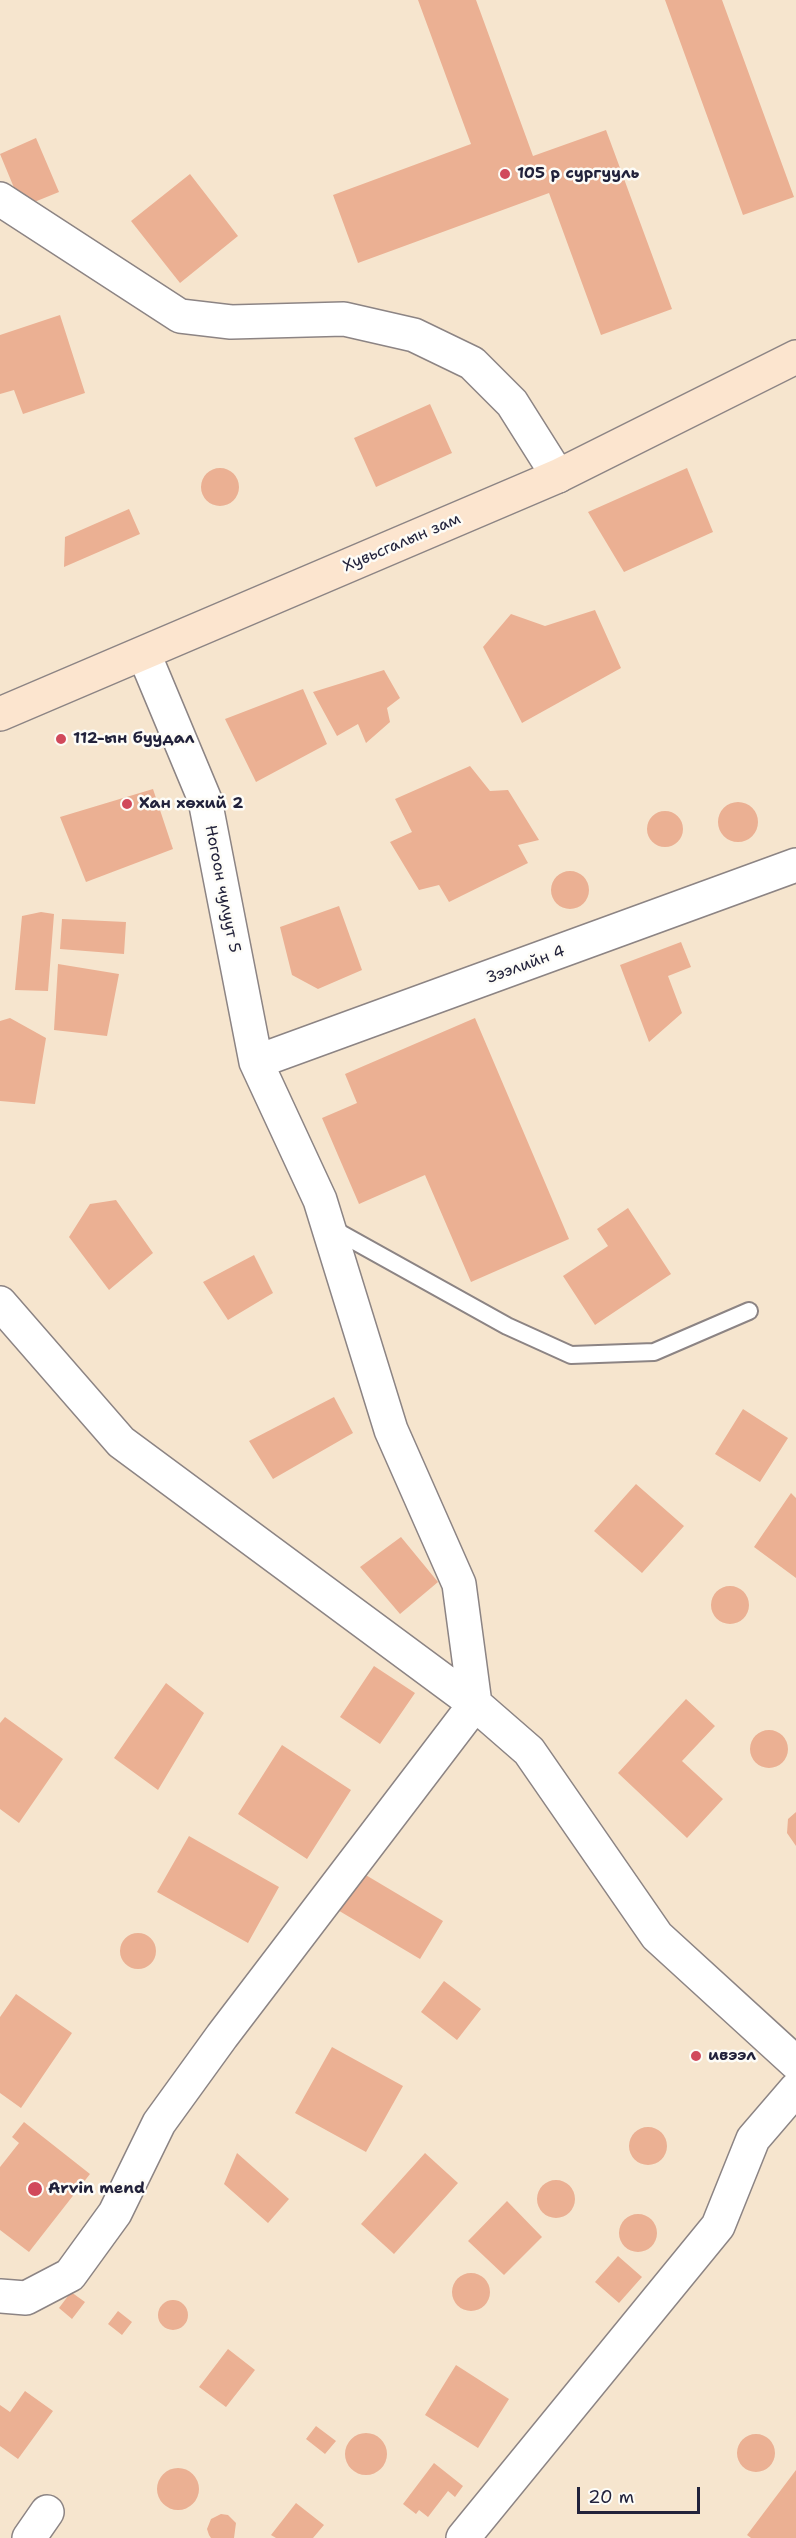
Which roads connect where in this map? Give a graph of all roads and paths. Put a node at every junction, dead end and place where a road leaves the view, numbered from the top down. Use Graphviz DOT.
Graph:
graph roads {
  1 [pos="0,199"];
  2 [pos="796,357"];
  3 [pos="558,476"];
  4 [pos="144,654"];
  5 [pos="0,714"];
  6 [pos="796,865"];
  7 [pos="256,1062"];
  8 [pos="328,1226"];
  9 [pos="0,1303"];
  10 [pos="748,1311"];
  11 [pos="475,1704"];
  12 [pos="796,2063"];
  13 [pos="796,2089"];
  14 [pos="0,2296"];
  15 [pos="463,2538"];
  1 -- 3 [label="street"];
  2 -- 3 [label="main road, Хувьсгалын зам"];
  3 -- 4 [label="main road, Хувьсгалын зам"];
  4 -- 5 [label="main road, Хувьсгалын зам"];
  4 -- 7 [label="street, Ногоон чулуут 5"];
  6 -- 7 [label="street, Зээлийн 4"];
  7 -- 8 [label="street, Ногоон чулуут 5"];
  8 -- 10 [label="lane"];
  8 -- 11 [label="street, Ногоон чулуут 5"];
  9 -- 11 [label="street"];
  11 -- 12 [label="street"];
  11 -- 14 [label="street"];
  13 -- 15 [label="street"];
}
